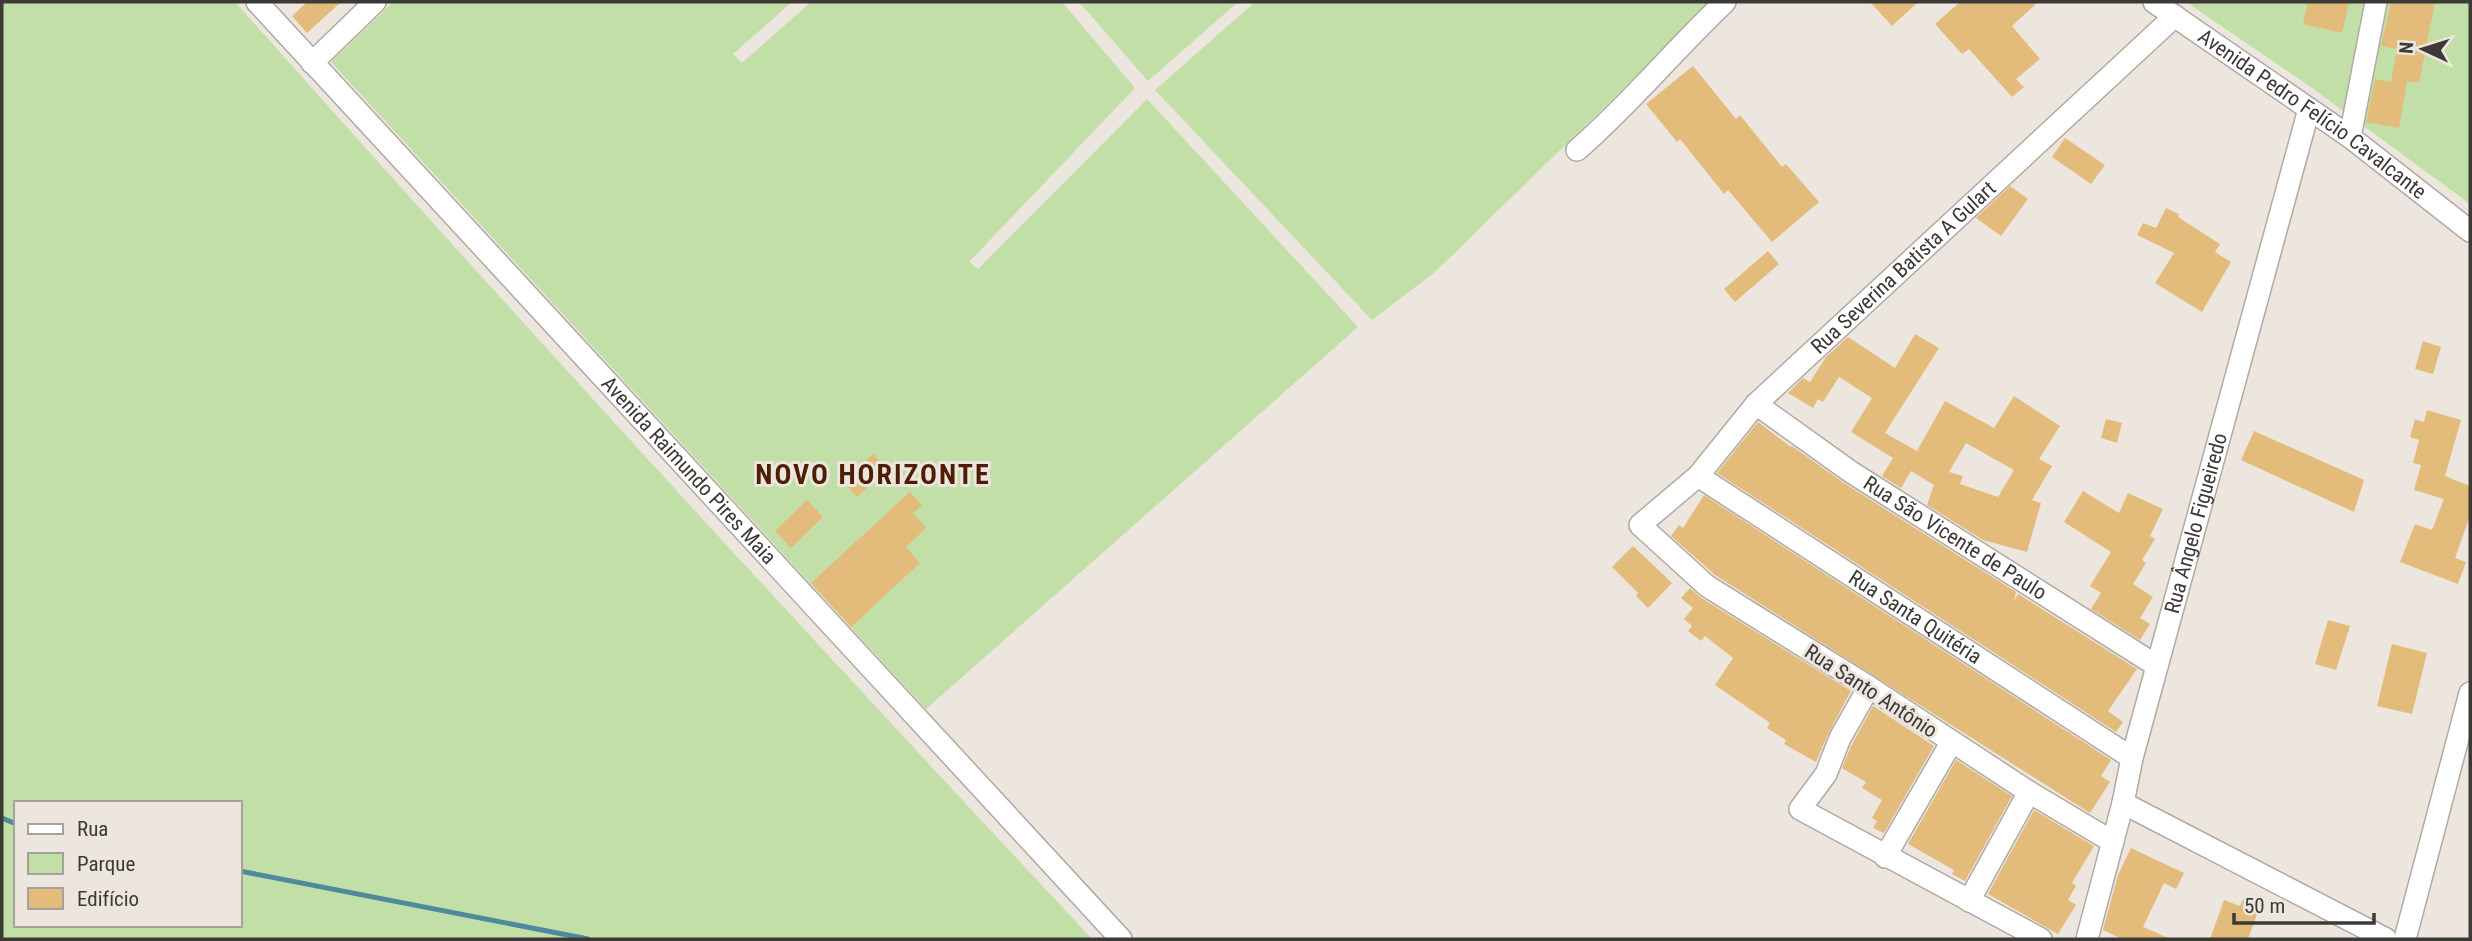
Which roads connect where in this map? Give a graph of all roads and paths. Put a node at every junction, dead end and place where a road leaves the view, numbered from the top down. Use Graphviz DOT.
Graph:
graph roads {
  1 [pos="257,2"];
  2 [pos="375,2"];
  3 [pos="1725,2"];
  4 [pos="2154,2"];
  5 [pos="2376,2"];
  6 [pos="2175,16"];
  7 [pos="312,63"];
  8 [pos="2309,109"];
  9 [pos="2350,136"];
  10 [pos="1577,150"];
  11 [pos="2470,231"];
  12 [pos="1756,404"];
  13 [pos="1698,476"];
  14 [pos="1640,524"];
  15 [pos="2157,666"];
  16 [pos="1869,687"];
  17 [pos="2470,693"];
  18 [pos="1951,743"];
  19 [pos="2132,758"];
  20 [pos="2028,792"];
  21 [pos="2123,803"];
  22 [pos="2113,842"];
  23 [pos="1885,857"];
  24 [pos="1969,901"];
  25 [pos="1121,939"];
  26 [pos="2041,939"];
  27 [pos="2087,939"];
  28 [pos="2386,939"];
  29 [pos="2404,939"];
  1 -- 7 [label="street, Avenida Raimundo Pires Maia"];
  2 -- 7 [label="street"];
  3 -- 10 [label="street"];
  4 -- 6 [label="street, Avenida Pedro Felício Cavalcante"];
  5 -- 9 [label="street"];
  6 -- 8 [label="street, Avenida Pedro Felício Cavalcante"];
  6 -- 12 [label="street, Rua Severina Batista A Gulart"];
  7 -- 25 [label="street, Avenida Raimundo Pires Maia"];
  8 -- 9 [label="street, Avenida Pedro Felício Cavalcante"];
  8 -- 15 [label="street, Rua Ângelo Figueiredo"];
  9 -- 11 [label="street, Avenida Pedro Felício Cavalcante"];
  12 -- 13 [label="street, Rua Severina Batista A Gulart"];
  12 -- 15 [label="street, Rua São Vicente de Paulo"];
  13 -- 14 [label="street, Rua Severina Batista A Gulart"];
  13 -- 19 [label="street, Rua Santa Quitéria"];
  14 -- 16 [label="street, Rua Santo Antônio"];
  15 -- 19 [label="street, Rua Ângelo Figueiredo"];
  16 -- 18 [label="street, Rua Santo Antônio"];
  16 -- 23 [label="street"];
  17 -- 29 [label="street"];
  18 -- 20 [label="street, Rua Santo Antônio"];
  18 -- 23 [label="street"];
  19 -- 21 [label="street, Rua Ângelo Figueiredo"];
  20 -- 22 [label="street, Rua Santo Antônio"];
  20 -- 24 [label="street"];
  21 -- 22 [label="street, Rua Ângelo Figueiredo"];
  21 -- 28 [label="street"];
  22 -- 27 [label="street, Rua Ângelo Figueiredo"];
  23 -- 24 [label="street"];
  24 -- 26 [label="street"];
}
